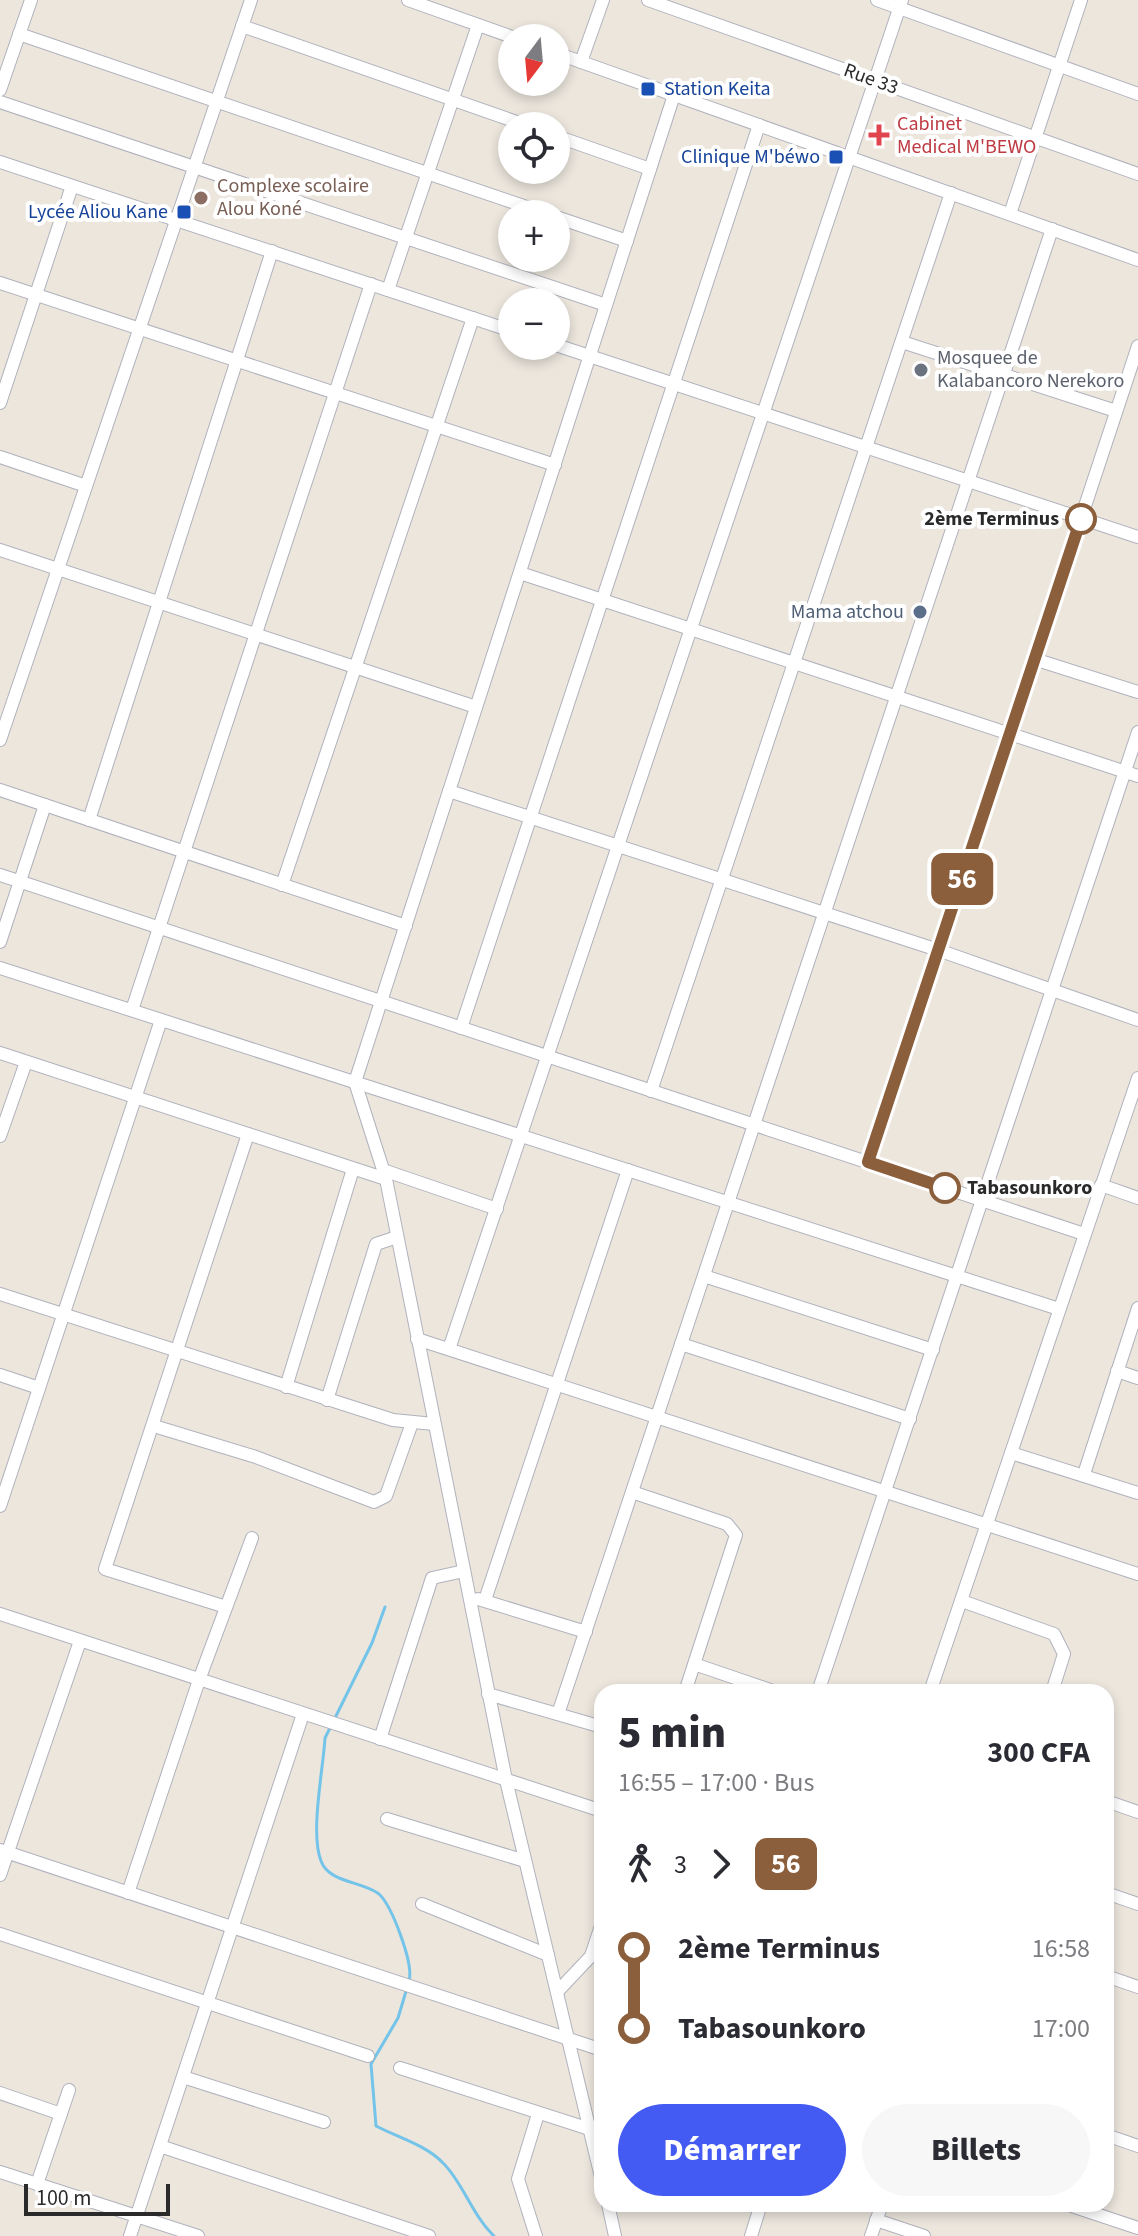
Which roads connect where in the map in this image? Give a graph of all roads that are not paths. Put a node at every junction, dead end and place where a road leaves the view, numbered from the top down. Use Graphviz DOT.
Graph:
graph roads {
  1 [pos="31,0"];
  2 [pos="251,0"];
  3 [pos="408,0"];
  4 [pos="603,0"];
  5 [pos="648,0"];
  6 [pos="877,0"];
  7 [pos="1081,0"];
  8 [pos="901,4"];
  9 [pos="478,25"];
  10 [pos="242,26"];
  11 [pos="498,32"];
  12 [pos="19,34"];
  13 [pos="570,58"];
  14 [pos="581,62"];
  15 [pos="1059,66"];
  16 [pos="875,81"];
  17 [pos="0,90"];
  18 [pos="1138,94"];
  19 [pos="674,95"];
  20 [pos="453,100"];
  21 [pos="217,101"];
  22 [pos="0,102"];
  23 [pos="498,116"];
  24 [pos="759,125"];
  25 [pos="1035,137"];
  26 [pos="570,141"];
  27 [pos="850,157"];
  28 [pos="0,162"];
  29 [pos="194,167"];
  30 [pos="650,169"];
  31 [pos="428,173"];
  32 [pos="1138,174"];
  33 [pos="72,186"];
  34 [pos="951,193"];
  35 [pos="506,200"];
  36 [pos="1010,214"];
  37 [pos="176,220"];
  38 [pos="570,222"];
  39 [pos="1052,229"];
  40 [pos="405,238"];
  41 [pos="627,241"];
  42 [pos="272,251"];
  43 [pos="1138,260"];
  44 [pos="0,283"];
  45 [pos="371,284"];
  46 [pos="388,290"];
  47 [pos="36,295"];
  48 [pos="606,305"];
  49 [pos="473,318"];
  50 [pos="498,326"];
  51 [pos="139,329"];
  52 [pos="902,342"];
  53 [pos="1138,346"];
  54 [pos="570,350"];
  55 [pos="590,356"];
  56 [pos="237,361"];
  57 [pos="1004,374"];
  58 [pos="675,384"];
  59 [pos="335,393"];
  60 [pos="0,403"];
  61 [pos="1116,411"];
  62 [pos="764,413"];
  63 [pos="437,426"];
  64 [pos="866,447"];
  65 [pos="0,457"];
  66 [pos="555,465"];
  67 [pos="968,481"];
  68 [pos="86,486"];
  69 [pos="1081,518"];
  70 [pos="1138,537"];
  71 [pos="0,550"];
  72 [pos="58,569"];
  73 [pos="520,573"];
  74 [pos="603,600"];
  75 [pos="159,602"];
  76 [pos="691,629"];
  77 [pos="256,634"];
  78 [pos="1034,659"];
  79 [pos="794,663"];
  80 [pos="356,667"];
  81 [pos="1138,692"];
  82 [pos="896,697"];
  83 [pos="476,707"];
  84 [pos="1138,732"];
  85 [pos="1010,734"];
  86 [pos="0,740"];
  87 [pos="1132,774"];
  88 [pos="0,790"];
  89 [pos="449,791"];
  90 [pos="45,805"];
  91 [pos="531,817"];
  92 [pos="89,820"];
  93 [pos="619,845"];
  94 [pos="184,852"];
  95 [pos="0,875"];
  96 [pos="722,878"];
  97 [pos="20,881"];
  98 [pos="282,885"];
  99 [pos="825,912"];
  100 [pos="406,926"];
  101 [pos="159,927"];
  102 [pos="0,942"];
  103 [pos="938,950"];
  104 [pos="0,968"];
  105 [pos="1055,990"];
  106 [pos="381,1001"];
  107 [pos="132,1010"];
  108 [pos="161,1020"];
  109 [pos="1138,1020"];
  110 [pos="461,1028"];
  111 [pos="0,1053"];
  112 [pos="548,1056"];
  113 [pos="26,1062"];
  114 [pos="1138,1078"];
  115 [pos="355,1082"];
  116 [pos="651,1091"];
  117 [pos="135,1097"];
  118 [pos="754,1125"];
  119 [pos="248,1134"];
  120 [pos="0,1136"];
  121 [pos="521,1136"];
  122 [pos="868,1162"];
  123 [pos="353,1169"];
  124 [pos="628,1170"];
  125 [pos="384,1175"];
  126 [pos="1101,1185"];
  127 [pos="1138,1198"];
  128 [pos="983,1201"];
  129 [pos="728,1203"];
  130 [pos="497,1209"];
  131 [pos="1084,1234"];
  132 [pos="397,1237"];
  133 [pos="704,1276"];
  134 [pos="958,1277"];
  135 [pos="0,1294"];
  136 [pos="1138,1308"];
  137 [pos="1059,1309"];
  138 [pos="64,1315"];
  139 [pos="417,1339"];
  140 [pos="681,1344"];
  141 [pos="449,1349"];
  142 [pos="933,1350"];
  143 [pos="179,1353"];
  144 [pos="1117,1371"];
  145 [pos="0,1375"];
  146 [pos="1138,1378"];
  147 [pos="558,1385"];
  148 [pos="286,1387"];
  149 [pos="39,1388"];
  150 [pos="327,1400"];
  151 [pos="657,1417"];
  152 [pos="910,1419"];
  153 [pos="412,1423"];
  154 [pos="434,1424"];
  155 [pos="154,1426"];
  156 [pos="1011,1453"];
  157 [pos="1084,1474"];
  158 [pos="632,1492"];
  159 [pos="885,1492"];
  160 [pos="1138,1493"];
  161 [pos="0,1506"];
  162 [pos="987,1525"];
  163 [pos="252,1538"];
  164 [pos="464,1571"];
  165 [pos="1138,1574"];
  166 [pos="469,1597"];
  167 [pos="485,1600"];
  168 [pos="962,1601"];
  169 [pos="226,1607"];
  170 [pos="0,1614"];
  171 [pos="586,1632"];
  172 [pos="80,1641"];
  173 [pos="697,1665"];
  174 [pos="199,1680"];
  175 [pos="689,1684"];
  176 [pos="753,1684"];
  177 [pos="821,1684"];
  178 [pos="933,1684"];
  179 [pos="1055,1684"];
  180 [pos="488,1694"];
  181 [pos="303,1714"];
  182 [pos="558,1714"];
  183 [pos="594,1725"];
  184 [pos="380,1739"];
  185 [pos="506,1780"];
  186 [pos="1114,1804"];
  187 [pos="594,1808"];
  188 [pos="1138,1812"];
  189 [pos="387,1819"];
  190 [pos="4,1852"];
  191 [pos="525,1861"];
  192 [pos="0,1875"];
  193 [pos="128,1893"];
  194 [pos="1114,1896"];
  195 [pos="422,1904"];
  196 [pos="1138,1904"];
  197 [pos="233,1928"];
  198 [pos="0,1934"];
  199 [pos="594,1947"];
  200 [pos="548,1955"];
  201 [pos="1114,1979"];
  202 [pos="1138,1987"];
  203 [pos="557,1992"];
  204 [pos="207,2004"];
  205 [pos="568,2038"];
  206 [pos="594,2047"];
  207 [pos="368,2056"];
  208 [pos="400,2068"];
  209 [pos="183,2077"];
  210 [pos="69,2090"];
  211 [pos="0,2093"];
  212 [pos="61,2114"];
  213 [pos="538,2114"];
  214 [pos="324,2122"];
  215 [pos="594,2124"];
  216 [pos="594,2130"];
  217 [pos="1114,2138"];
  218 [pos="160,2146"];
  219 [pos="1138,2146"];
  220 [pos="0,2172"];
  221 [pos="37,2184"];
  222 [pos="610,2212"];
  223 [pos="758,2212"];
  224 [pos="879,2212"];
  225 [pos="1086,2212"];
  226 [pos="137,2217"];
  227 [pos="876,2220"];
  228 [pos="1131,2230"];
  229 [pos="130,2236"];
  230 [pos="198,2236"];
  231 [pos="429,2236"];
  232 [pos="536,2236"];
  233 [pos="615,2236"];
  234 [pos="751,2236"];
  235 [pos="871,2236"];
  236 [pos="924,2236"];
  1 -- 12 [label="street"];
  2 -- 10 [label="street"];
  3 -- 9 [label="street"];
  4 -- 14 [label="street"];
  5 -- 16 [label="street, Rue 33"];
  6 -- 8 [label="street"];
  7 -- 15 [label="street"];
  8 -- 15 [label="street"];
  8 -- 16 [label="street"];
  9 -- 11 [label="street"];
  9 -- 20 [label="street"];
  10 -- 20 [label="street"];
  10 -- 21 [label="street"];
  12 -- 17 [label="street"];
  12 -- 21 [label="street"];
  13 -- 14 [label="street"];
  14 -- 19 [label="street"];
  15 -- 18 [label="street"];
  15 -- 25 [label="street"];
  16 -- 25 [label="street, Rue 33"];
  16 -- 27 [label="street"];
  19 -- 24 [label="street"];
  19 -- 30 [label="street"];
  20 -- 23 [label="street"];
  20 -- 31 [label="street"];
  21 -- 29 [label="street"];
  21 -- 31 [label="street"];
  22 -- 29 [label="street"];
  24 -- 27 [label="street"];
  24 -- 58 [label="street"];
  25 -- 32 [label="street, Rue 33"];
  25 -- 36 [label="street"];
  26 -- 30 [label="street"];
  27 -- 34 [label="street"];
  27 -- 62 [label="street"];
  28 -- 33 [label="street"];
  29 -- 37 [label="street"];
  29 -- 40 [label="street"];
  30 -- 41 [label="street"];
  31 -- 35 [label="street"];
  31 -- 40 [label="street"];
  33 -- 37 [label="street"];
  33 -- 47 [label="street"];
  34 -- 36 [label="street"];
  34 -- 52 [label="street"];
  36 -- 39 [label="street"];
  37 -- 42 [label="street"];
  37 -- 51 [label="street"];
  38 -- 41 [label="street"];
  39 -- 43 [label="street"];
  39 -- 57 [label="street"];
  40 -- 46 [label="street"];
  40 -- 48 [label="street"];
  41 -- 48 [label="street"];
  42 -- 45 [label="street"];
  42 -- 56 [label="street"];
  44 -- 47 [label="street"];
  45 -- 46 [label="street"];
  45 -- 59 [label="street"];
  46 -- 49 [label="street"];
  47 -- 51 [label="street"];
  47 -- 60 [label="street"];
  48 -- 55 [label="street"];
  49 -- 50 [label="street"];
  49 -- 63 [label="street"];
  51 -- 56 [label="street"];
  51 -- 68 [label="street"];
  52 -- 57 [label="street"];
  52 -- 64 [label="street"];
  53 -- 61 [label="street"];
  54 -- 55 [label="street"];
  55 -- 58 [label="street"];
  55 -- 66 [label="street"];
  56 -- 59 [label="street"];
  56 -- 75 [label="street"];
  57 -- 61 [label="street"];
  57 -- 67 [label="street"];
  58 -- 62 [label="street"];
  58 -- 74 [label="street"];
  59 -- 63 [label="street"];
  59 -- 77 [label="street"];
  61 -- 69 [label="street"];
  62 -- 64 [label="street"];
  62 -- 76 [label="street"];
  63 -- 66 [label="street"];
  63 -- 80 [label="street"];
  64 -- 67 [label="street"];
  64 -- 79 [label="street"];
  65 -- 68 [label="street"];
  66 -- 73 [label="street"];
  67 -- 69 [label="street"];
  67 -- 82 [label="street"];
  68 -- 72 [label="street"];
  69 -- 70 [label="street"];
  69 -- 78 [label="street"];
  71 -- 72 [label="street"];
  72 -- 75 [label="street"];
  72 -- 86 [label="street"];
  73 -- 74 [label="street"];
  73 -- 83 [label="street"];
  74 -- 76 [label="street"];
  74 -- 91 [label="street"];
  75 -- 77 [label="street"];
  75 -- 92 [label="street"];
  76 -- 79 [label="street"];
  76 -- 93 [label="street"];
  77 -- 80 [label="street"];
  77 -- 94 [label="street"];
  78 -- 81 [label="street"];
  78 -- 85 [label="street"];
  79 -- 82 [label="street"];
  79 -- 96 [label="street"];
  80 -- 83 [label="street"];
  80 -- 98 [label="street"];
  82 -- 85 [label="street"];
  82 -- 99 [label="street"];
  83 -- 89 [label="street"];
  84 -- 87 [label="street"];
  85 -- 87 [label="street"];
  85 -- 103 [label="street"];
  87 -- 105 [label="street"];
  88 -- 90 [label="street"];
  89 -- 91 [label="street"];
  89 -- 100 [label="street"];
  90 -- 92 [label="street"];
  90 -- 97 [label="street"];
  91 -- 93 [label="street"];
  91 -- 110 [label="street"];
  92 -- 94 [label="street"];
  93 -- 96 [label="street"];
  93 -- 112 [label="street"];
  94 -- 98 [label="street"];
  94 -- 101 [label="street"];
  95 -- 97 [label="street"];
  96 -- 99 [label="street"];
  96 -- 116 [label="street"];
  97 -- 101 [label="street"];
  97 -- 102 [label="street"];
  98 -- 100 [label="street"];
  99 -- 103 [label="street"];
  99 -- 118 [label="street"];
  100 -- 106 [label="street"];
  101 -- 106 [label="street"];
  101 -- 107 [label="street"];
  103 -- 105 [label="street"];
  103 -- 122 [label="street"];
  104 -- 107 [label="street"];
  105 -- 109 [label="street"];
  105 -- 128 [label="street"];
  106 -- 110 [label="street"];
  106 -- 115 [label="street"];
  107 -- 108 [label="street"];
  108 -- 115 [label="street"];
  108 -- 117 [label="street"];
  110 -- 112 [label="street"];
  111 -- 113 [label="street"];
  112 -- 116 [label="street"];
  112 -- 121 [label="street"];
  113 -- 117 [label="street"];
  113 -- 120 [label="street"];
  114 -- 126 [label="street"];
  115 -- 121 [label="street"];
  115 -- 125 [label="street"];
  116 -- 118 [label="street"];
  117 -- 119 [label="street"];
  117 -- 138 [label="street"];
  118 -- 122 [label="street"];
  118 -- 129 [label="street"];
  119 -- 123 [label="street"];
  119 -- 143 [label="street"];
  121 -- 124 [label="street"];
  121 -- 130 [label="street"];
  122 -- 128 [label="street"];
  123 -- 125 [label="street"];
  123 -- 148 [label="street"];
  124 -- 129 [label="street"];
  124 -- 147 [label="street"];
  125 -- 130 [label="street"];
  125 -- 132 [label="street"];
  126 -- 127 [label="street"];
  126 -- 131 [label="street"];
  128 -- 131 [label="street"];
  128 -- 134 [label="street"];
  129 -- 133 [label="street"];
  129 -- 134 [label="street"];
  130 -- 141 [label="street"];
  131 -- 137 [label="street"];
  132 -- 139 [label="street"];
  132 -- 150 [label="street"];
  133 -- 140 [label="street"];
  133 -- 142 [label="street"];
  134 -- 137 [label="street"];
  134 -- 142 [label="street"];
  135 -- 138 [label="street"];
  136 -- 144 [label="street"];
  137 -- 156 [label="street"];
  138 -- 143 [label="street"];
  138 -- 149 [label="street"];
  139 -- 141 [label="street"];
  139 -- 154 [label="street"];
  140 -- 151 [label="street"];
  140 -- 152 [label="street"];
  141 -- 147 [label="street"];
  142 -- 152 [label="street"];
  143 -- 148 [label="street"];
  143 -- 155 [label="street"];
  144 -- 146 [label="street"];
  144 -- 157 [label="street"];
  145 -- 149 [label="street"];
  147 -- 151 [label="street"];
  147 -- 167 [label="street"];
  148 -- 150 [label="street"];
  149 -- 161 [label="street"];
  150 -- 153 [label="street"];
  151 -- 158 [label="street"];
  151 -- 159 [label="street"];
  152 -- 159 [label="street"];
  153 -- 154 [label="street"];
  153 -- 155 [label="street"];
  154 -- 164 [label="street"];
  155 -- 169 [label="street"];
  156 -- 157 [label="street"];
  156 -- 162 [label="street"];
  157 -- 160 [label="street"];
  158 -- 171 [label="street"];
  158 -- 173 [label="street"];
  159 -- 162 [label="street"];
  159 -- 177 [label="street"];
  162 -- 165 [label="street"];
  162 -- 168 [label="street"];
  163 -- 169 [label="street"];
  164 -- 166 [label="street"];
  164 -- 184 [label="street"];
  166 -- 167 [label="street"];
  166 -- 180 [label="street"];
  167 -- 171 [label="street"];
  168 -- 178 [label="street"];
  168 -- 179 [label="street"];
  169 -- 174 [label="street"];
  170 -- 172 [label="street"];
  171 -- 182 [label="street"];
  172 -- 174 [label="street"];
  172 -- 190 [label="street"];
  173 -- 175 [label="street"];
  173 -- 176 [label="street"];
  174 -- 181 [label="street"];
  174 -- 193 [label="street"];
  180 -- 182 [label="street"];
  180 -- 185 [label="street"];
  181 -- 184 [label="street"];
  181 -- 197 [label="street"];
  182 -- 183 [label="street"];
  184 -- 185 [label="street"];
  185 -- 187 [label="street"];
  185 -- 191 [label="street"];
  186 -- 188 [label="street"];
  189 -- 191 [label="street"];
  190 -- 192 [label="street"];
  190 -- 193 [label="street"];
  191 -- 200 [label="street"];
  193 -- 197 [label="street"];
  194 -- 196 [label="street"];
  195 -- 200 [label="street"];
  197 -- 204 [label="street"];
  197 -- 205 [label="street"];
  198 -- 204 [label="street"];
  199 -- 203 [label="street"];
  200 -- 203 [label="street"];
  201 -- 202 [label="street"];
  203 -- 205 [label="street"];
  204 -- 207 [label="street"];
  204 -- 209 [label="street"];
  205 -- 206 [label="street"];
  205 -- 215 [label="street"];
  208 -- 213 [label="street"];
  209 -- 214 [label="street"];
  209 -- 218 [label="street"];
  210 -- 212 [label="street"];
  211 -- 212 [label="street"];
  212 -- 221 [label="street"];
  213 -- 216 [label="street"];
  213 -- 232 [label="street"];
  217 -- 219 [label="street"];
  218 -- 226 [label="street"];
  218 -- 231 [label="street"];
  220 -- 221 [label="street"];
  221 -- 226 [label="street"];
  222 -- 233 [label="street"];
  223 -- 234 [label="street"];
  224 -- 227 [label="street"];
  225 -- 228 [label="street"];
  226 -- 229 [label="street"];
  226 -- 230 [label="street"];
  227 -- 235 [label="street"];
  227 -- 236 [label="street"];
}
